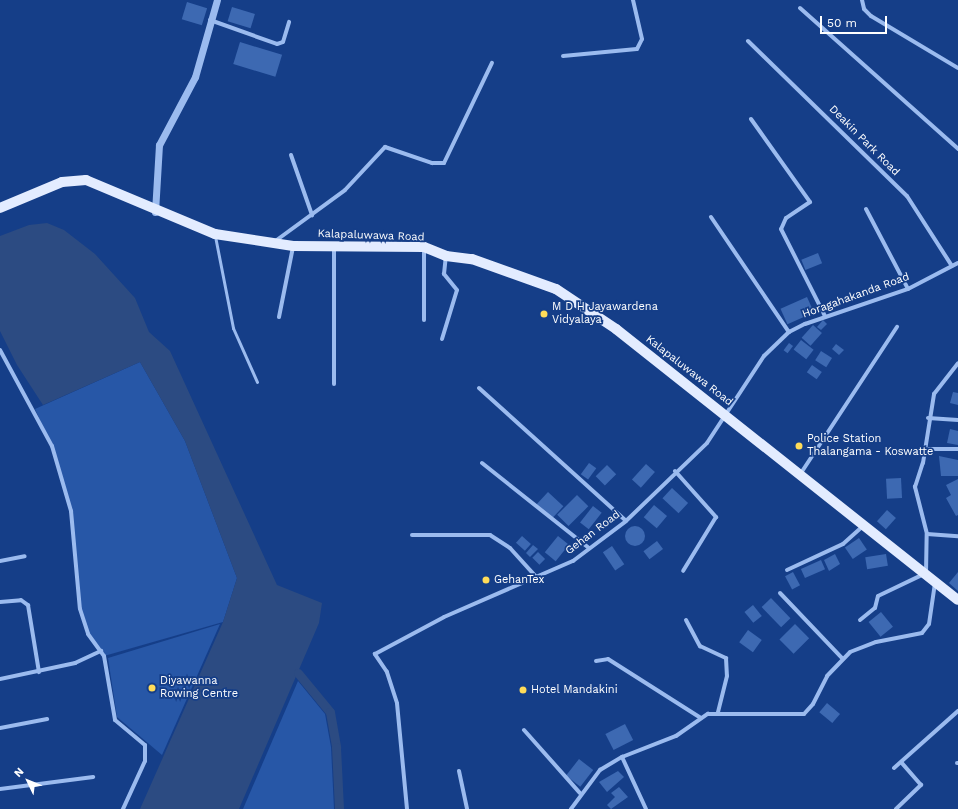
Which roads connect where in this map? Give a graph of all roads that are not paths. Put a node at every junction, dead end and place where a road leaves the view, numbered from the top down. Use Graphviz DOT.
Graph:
graph roads {
  1 [pos="217,0"];
  2 [pos="633,0"];
  3 [pos="862,0"];
  4 [pos="800,8"];
  5 [pos="210,20"];
  6 [pos="289,22"];
  7 [pos="748,41"];
  8 [pos="563,56"];
  9 [pos="492,63"];
  10 [pos="958,68"];
  11 [pos="751,119"];
  12 [pos="958,149"];
  13 [pos="291,155"];
  14 [pos="0,208"];
  15 [pos="866,209"];
  16 [pos="155,212"];
  17 [pos="312,215"];
  18 [pos="711,217"];
  19 [pos="215,234"];
  20 [pos="271,244"];
  21 [pos="293,246"];
  22 [pos="334,247"];
  23 [pos="424,247"];
  24 [pos="446,256"];
  25 [pos="958,263"];
  26 [pos="952,266"];
  27 [pos="908,288"];
  28 [pos="825,316"];
  29 [pos="279,317"];
  30 [pos="424,320"];
  31 [pos="897,327"];
  32 [pos="789,332"];
  33 [pos="442,339"];
  34 [pos="0,350"];
  35 [pos="958,363"];
  36 [pos="257,382"];
  37 [pos="334,384"];
  38 [pos="479,388"];
  39 [pos="726,415"];
  40 [pos="928,418"];
  41 [pos="958,420"];
  42 [pos="924,449"];
  43 [pos="958,449"];
  44 [pos="482,463"];
  45 [pos="675,471"];
  46 [pos="801,474"];
  47 [pos="626,520"];
  48 [pos="865,524"];
  49 [pos="927,534"];
  50 [pos="412,535"];
  51 [pos="958,536"];
  52 [pos="589,548"];
  53 [pos="25,556"];
  54 [pos="0,561"];
  55 [pos="787,570"];
  56 [pos="683,571"];
  57 [pos="926,573"];
  58 [pos="538,579"];
  59 [pos="935,581"];
  60 [pos="780,593"];
  61 [pos="958,600"];
  62 [pos="0,602"];
  63 [pos="686,620"];
  64 [pos="860,620"];
  65 [pos="101,651"];
  66 [pos="842,658"];
  67 [pos="596,661"];
  68 [pos="39,672"];
  69 [pos="0,679"];
  70 [pos="958,710"];
  71 [pos="718,713"];
  72 [pos="701,718"];
  73 [pos="47,719"];
  74 [pos="0,728"];
  75 [pos="524,730"];
  76 [pos="622,757"];
  77 [pos="901,762"];
  78 [pos="894,768"];
  79 [pos="458,771"];
  80 [pos="93,777"];
  81 [pos="0,789"];
  82 [pos="580,794"];
  83 [pos="123,809"];
  84 [pos="407,809"];
  85 [pos="467,809"];
  86 [pos="571,809"];
  87 [pos="646,809"];
  88 [pos="896,809"];
  1 -- 5 [label="street"];
  2 -- 8 [label="street"];
  3 -- 10 [label="street"];
  4 -- 12 [label="street"];
  5 -- 6 [label="street"];
  5 -- 16 [label="street"];
  7 -- 26 [label="street, Deakin Park Road"];
  9 -- 17 [label="street"];
  11 -- 28 [label="street"];
  13 -- 17 [label="street"];
  14 -- 16 [label="main road, Kalapaluwawa Road"];
  15 -- 27 [label="street"];
  16 -- 19 [label="main road, Kalapaluwawa Road"];
  17 -- 20 [label="street"];
  18 -- 32 [label="street"];
  19 -- 20 [label="main road, Kalapaluwawa Road"];
  19 -- 36 [label="lane"];
  20 -- 21 [label="main road, Kalapaluwawa Road"];
  21 -- 22 [label="main road, Kalapaluwawa Road"];
  21 -- 29 [label="street"];
  22 -- 23 [label="main road, Kalapaluwawa Road"];
  22 -- 37 [label="street"];
  23 -- 24 [label="main road, Kalapaluwawa Road"];
  23 -- 30 [label="street"];
  24 -- 33 [label="street"];
  24 -- 39 [label="main road, Kalapaluwawa Road"];
  25 -- 26 [label="street, Horagahakanda Road"];
  26 -- 27 [label="street, Horagahakanda Road"];
  27 -- 28 [label="street, Horagahakanda Road"];
  28 -- 32 [label="street, Horagahakanda Road"];
  31 -- 46 [label="street"];
  32 -- 39 [label="street, Horagahakanda Road"];
  34 -- 65 [label="street"];
  35 -- 40 [label="street"];
  38 -- 47 [label="street"];
  39 -- 45 [label="street, Gehan Road"];
  39 -- 46 [label="main road, Kalapaluwawa Road"];
  40 -- 41 [label="street"];
  40 -- 42 [label="street"];
  42 -- 43 [label="street"];
  42 -- 49 [label="street"];
  44 -- 52 [label="street"];
  45 -- 47 [label="street, Gehan Road"];
  45 -- 56 [label="street"];
  46 -- 48 [label="main road, Kalapaluwawa Road"];
  47 -- 52 [label="street, Gehan Road"];
  48 -- 55 [label="street"];
  48 -- 57 [label="main road, Kalapaluwawa Road"];
  49 -- 51 [label="street"];
  49 -- 57 [label="street"];
  50 -- 58 [label="street"];
  52 -- 58 [label="street, Gehan Road"];
  53 -- 54 [label="street"];
  57 -- 59 [label="main road, Kalapaluwawa Road"];
  57 -- 64 [label="street"];
  58 -- 84 [label="street, Gehan Road"];
  59 -- 61 [label="main road, Kalapaluwawa Road"];
  59 -- 66 [label="street"];
  60 -- 66 [label="street"];
  62 -- 68 [label="street"];
  63 -- 71 [label="street"];
  65 -- 68 [label="street"];
  65 -- 83 [label="street"];
  66 -- 71 [label="street"];
  67 -- 72 [label="street"];
  68 -- 69 [label="street"];
  70 -- 77 [label="street"];
  71 -- 72 [label="street"];
  72 -- 76 [label="street"];
  73 -- 74 [label="street"];
  75 -- 82 [label="street"];
  76 -- 82 [label="street"];
  76 -- 87 [label="street"];
  77 -- 78 [label="street"];
  77 -- 88 [label="street"];
  79 -- 85 [label="street"];
  80 -- 81 [label="street"];
  82 -- 86 [label="street"];
}
